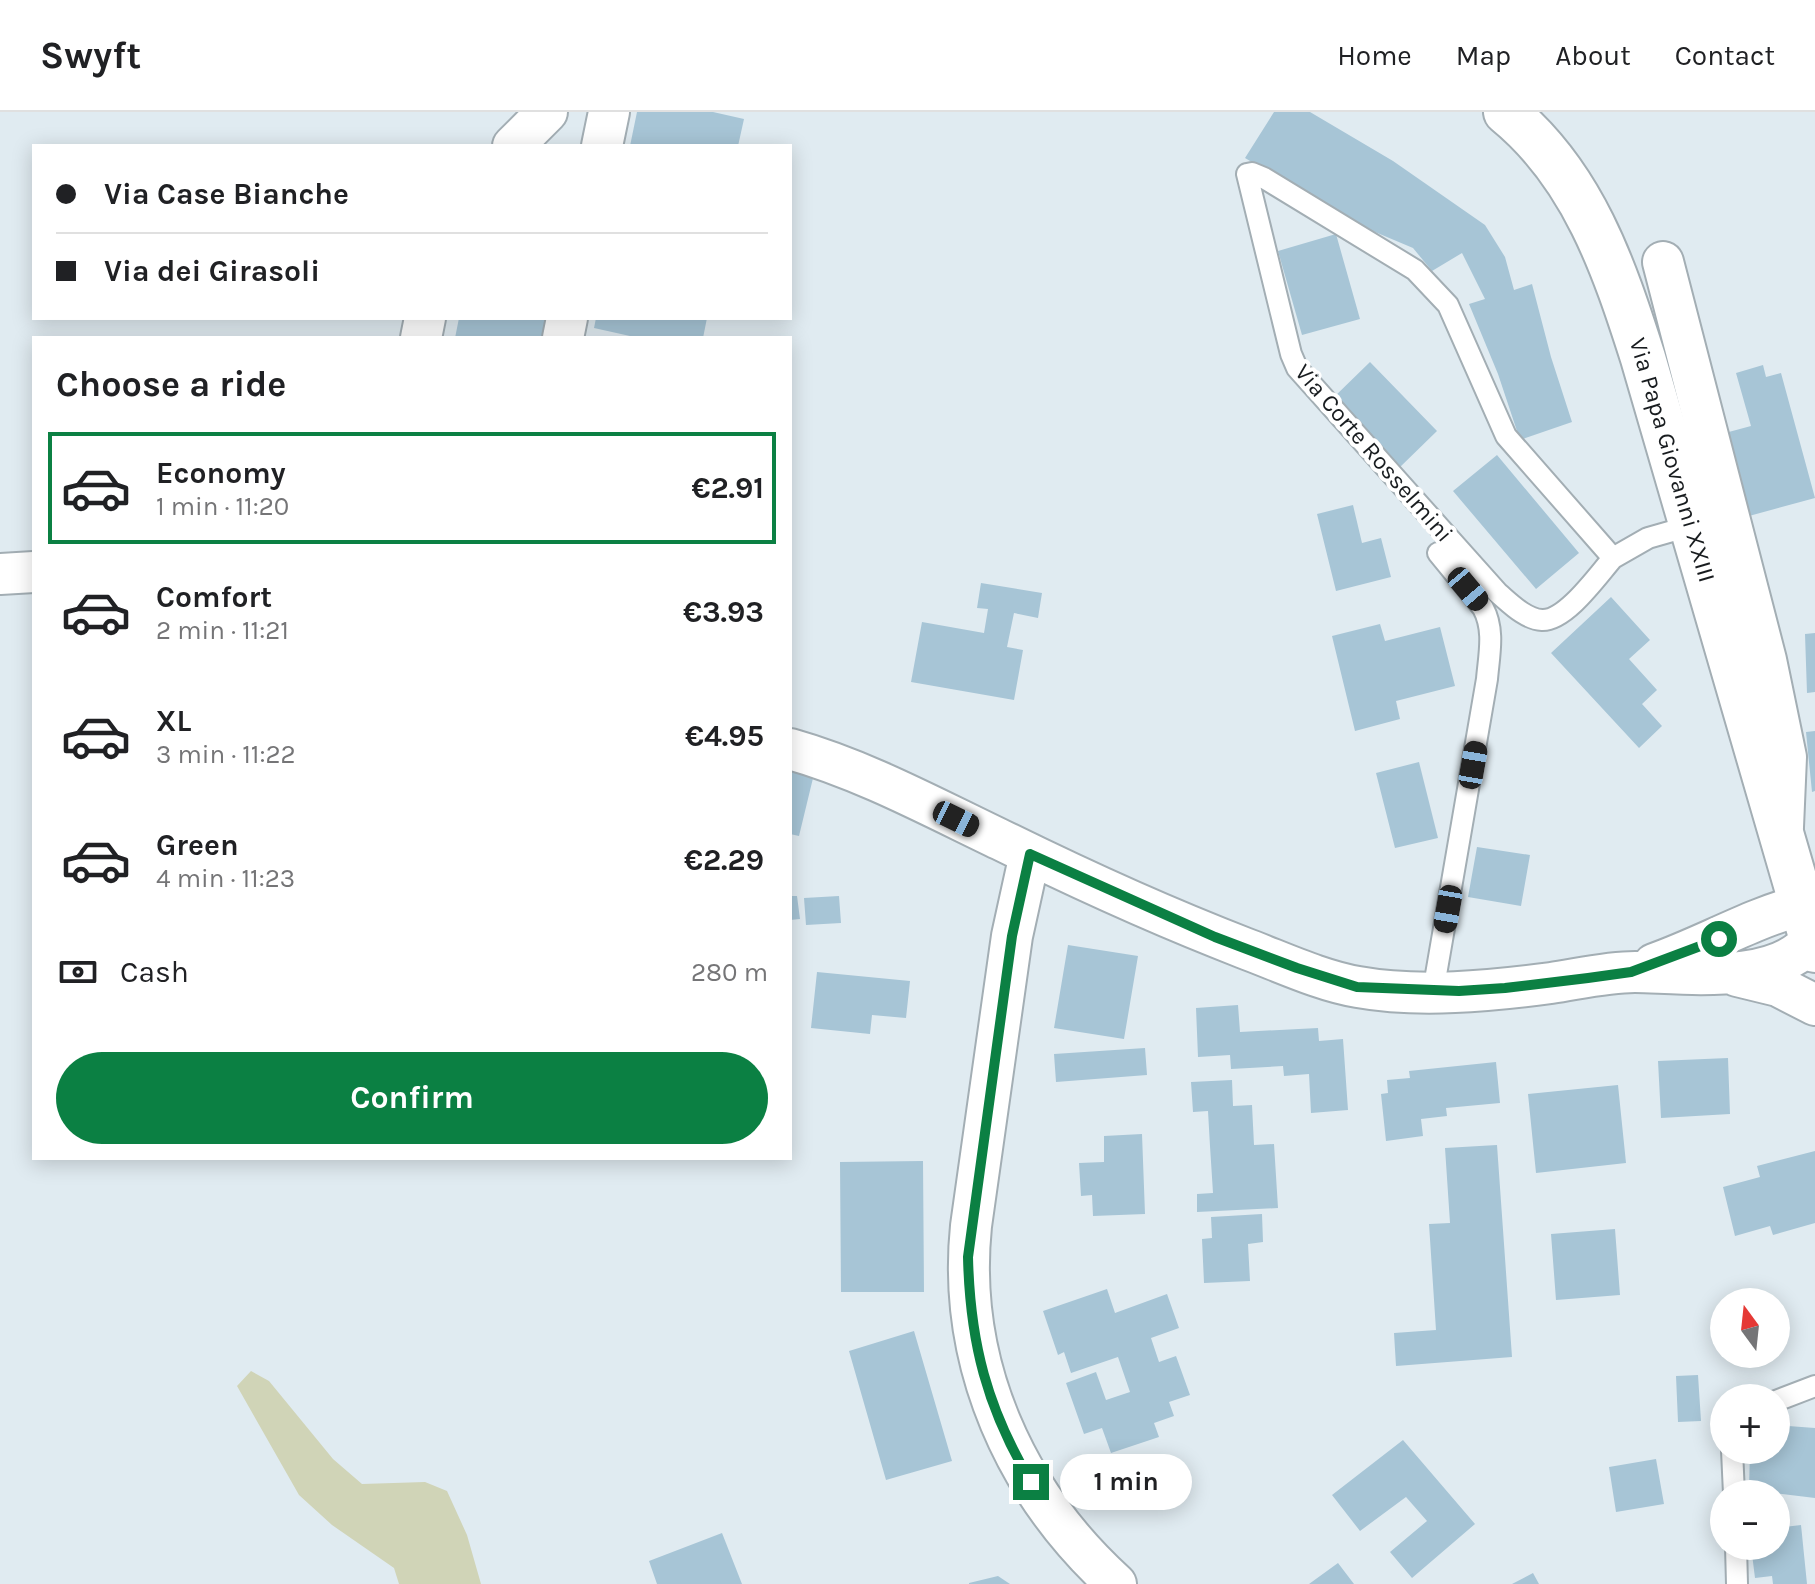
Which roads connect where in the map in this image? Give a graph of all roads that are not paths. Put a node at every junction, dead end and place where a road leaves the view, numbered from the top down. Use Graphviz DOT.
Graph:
graph roads {
  1 [pos="547,112"];
  2 [pos="609,112"];
  3 [pos="1506,112"];
  4 [pos="515,144"];
  5 [pos="602,144"];
  6 [pos="1663,262"];
  7 [pos="1690,526"];
  8 [pos="1438,553"];
  9 [pos="1613,558"];
  10 [pos="32,572"];
  11 [pos="0,574"];
  12 [pos="792,750"];
  13 [pos="1782,837"];
  14 [pos="1030,854"];
  15 [pos="1810,931"];
  16 [pos="1631,972"];
  17 [pos="1722,973"];
  18 [pos="1433,992"];
  19 [pos="1815,1005"];
  20 [pos="1815,1386"];
  21 [pos="1790,1396"];
  22 [pos="1736,1560"];
  23 [pos="1116,1584"];
  24 [pos="1737,1584"];
  1 -- 4 [label="street"];
  2 -- 5 [label="street"];
  3 -- 7 [label="main road, Via Papa Giovanni XXIII"];
  6 -- 13 [label="street, Via Papa Giovanni XXIII"];
  7 -- 9 [label="lane, Via Corte Rosselmini"];
  7 -- 13 [label="main road, Via Papa Giovanni XXIII"];
  8 -- 18 [label="lane"];
  9 -- 9 [label="lane, Via Corte Rosselmini"];
  10 -- 11 [label="street"];
  12 -- 14 [label="street"];
  13 -- 15 [label="main road, Via Papa Giovanni XXIII"];
  14 -- 18 [label="street"];
  14 -- 23 [label="street"];
  15 -- 16 [label="street"];
  15 -- 17 [label="street"];
  16 -- 17 [label="street"];
  16 -- 18 [label="street"];
  17 -- 19 [label="street"];
  20 -- 21 [label="lane"];
  22 -- 24 [label="lane"];
}
